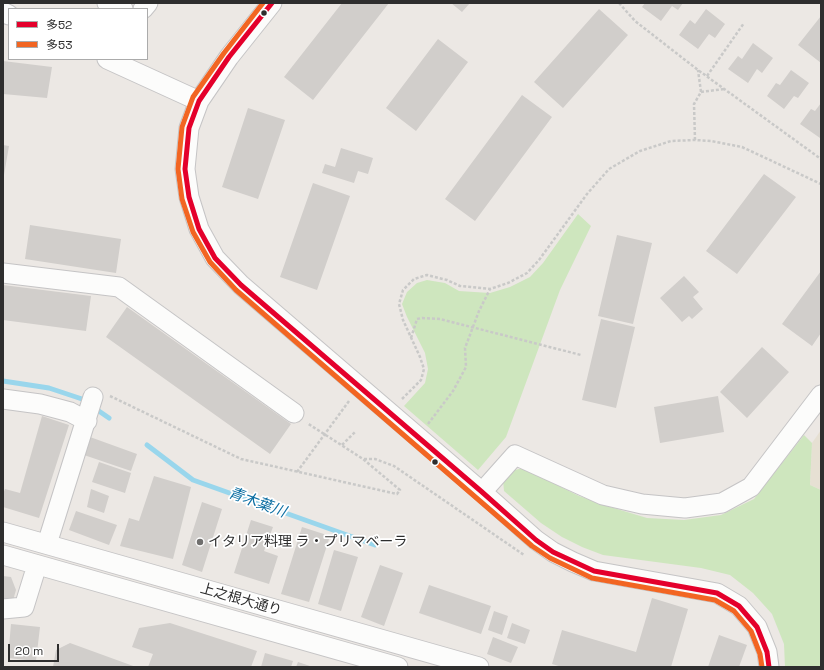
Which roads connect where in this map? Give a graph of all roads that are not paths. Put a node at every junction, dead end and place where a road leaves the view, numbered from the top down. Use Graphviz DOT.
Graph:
graph roads {
  1 [pos="107,3"];
  2 [pos="272,3"];
  3 [pos="120,8"];
  4 [pos="109,60"];
  5 [pos="199,101"];
  6 [pos="3,273"];
  7 [pos="820,398"];
  8 [pos="3,399"];
  9 [pos="294,413"];
  10 [pos="482,492"];
  11 [pos="3,532"];
  12 [pos="47,544"];
  13 [pos="3,555"];
  14 [pos="38,565"];
  15 [pos="3,609"];
  16 [pos="350,631"];
  17 [pos="341,659"];
  18 [pos="398,667"];
  19 [pos="479,667"];
  20 [pos="769,667"];
  1 -- 3 [label="street"];
  2 -- 5 [label="street"];
  4 -- 5 [label="street"];
  5 -- 10 [label="street"];
  6 -- 9 [label="street"];
  7 -- 10 [label="street"];
  8 -- 12 [label="street"];
  10 -- 20 [label="street"];
  11 -- 12 [label="street, 上之根大通り"];
  12 -- 16 [label="street, 上之根大通り"];
  13 -- 14 [label="street, 上之根大通り"];
  14 -- 15 [label="street"];
  14 -- 17 [label="street, 上之根大通り"];
  16 -- 17 [label="street"];
  16 -- 19 [label="street, 上之根大通り"];
  17 -- 18 [label="street, 上之根大通り"];
}
